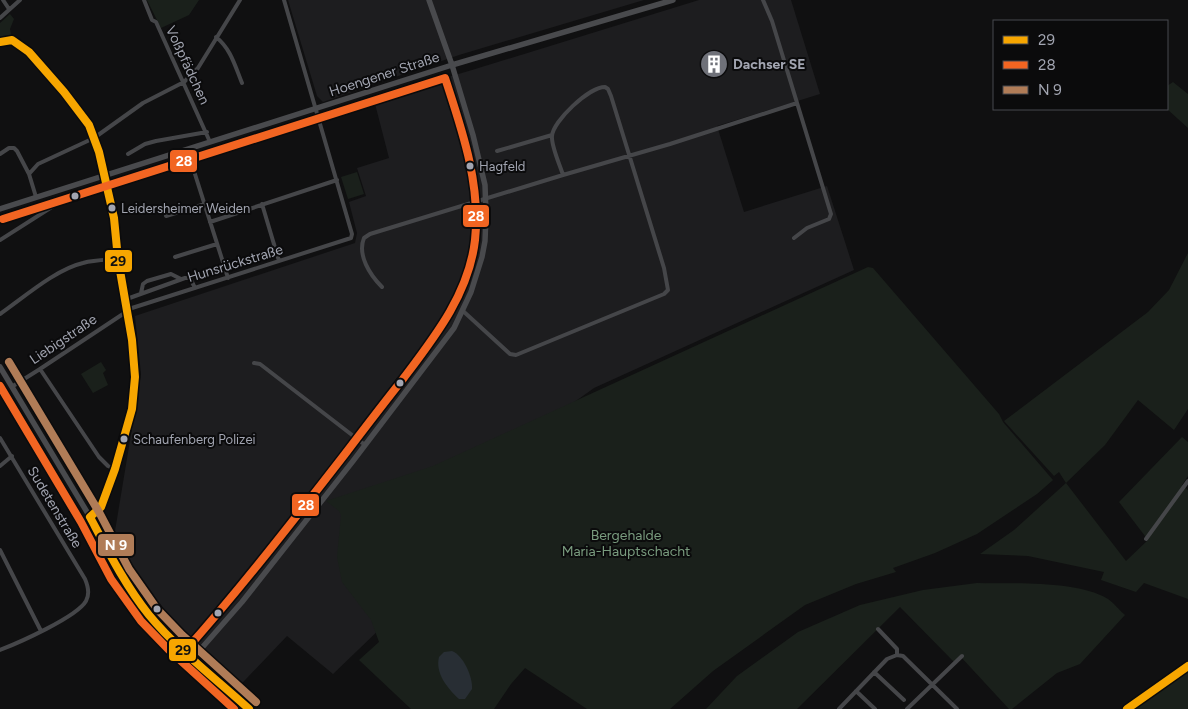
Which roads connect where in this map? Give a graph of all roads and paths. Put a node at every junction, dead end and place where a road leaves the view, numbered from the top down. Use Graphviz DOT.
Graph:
graph roads {
  1 [pos="3,0"];
  2 [pos="20,0"];
  3 [pos="144,0"];
  4 [pos="240,0"];
  5 [pos="284,0"];
  6 [pos="429,0"];
  7 [pos="673,0"];
  8 [pos="763,0"];
  9 [pos="9,9"];
  10 [pos="0,18"];
  11 [pos="216,36"];
  12 [pos="0,42"];
  13 [pos="452,65"];
  14 [pos="184,82"];
  15 [pos="242,83"];
  16 [pos="797,103"];
  17 [pos="315,109"];
  18 [pos="207,132"];
  19 [pos="552,135"];
  20 [pos="94,138"];
  21 [pos="210,142"];
  22 [pos="187,149"];
  23 [pos="497,151"];
  24 [pos="1,152"];
  25 [pos="128,154"];
  26 [pos="628,155"];
  27 [pos="28,174"];
  28 [pos="563,174"];
  29 [pos="104,175"];
  30 [pos="337,180"];
  31 [pos="80,192"];
  32 [pos="36,197"];
  33 [pos="486,199"];
  34 [pos="205,204"];
  35 [pos="262,204"];
  36 [pos="0,209"];
  37 [pos="166,216"];
  38 [pos="210,222"];
  39 [pos="794,238"];
  40 [pos="0,240"];
  41 [pos="218,244"];
  42 [pos="175,258"];
  43 [pos="118,259"];
  44 [pos="279,261"];
  45 [pos="228,278"];
  46 [pos="180,279"];
  47 [pos="382,287"];
  48 [pos="195,288"];
  49 [pos="141,294"];
  50 [pos="124,300"];
  51 [pos="126,311"];
  52 [pos="463,311"];
  53 [pos="0,314"];
  54 [pos="254,364"];
  55 [pos="0,367"];
  56 [pos="40,369"];
  57 [pos="13,386"];
  58 [pos="0,438"];
  59 [pos="365,445"];
  60 [pos="12,456"];
  61 [pos="0,466"];
  62 [pos="115,469"];
  63 [pos="1188,481"];
  64 [pos="90,517"];
  65 [pos="1146,539"];
  66 [pos="0,550"];
  67 [pos="878,629"];
  68 [pos="42,632"];
  69 [pos="0,650"];
  70 [pos="897,655"];
  71 [pos="962,656"];
  72 [pos="193,658"];
  73 [pos="1188,666"];
  74 [pos="874,672"];
  75 [pos="932,684"];
  76 [pos="856,691"];
  77 [pos="904,700"];
  78 [pos="249,709"];
  79 [pos="839,709"];
  80 [pos="874,709"];
  81 [pos="907,709"];
  82 [pos="957,709"];
  83 [pos="1126,709"];
  1 -- 9 [label="street"];
  2 -- 9 [label="street"];
  3 -- 14 [label="street, Voßpfädchen"];
  4 -- 11 [label="street"];
  5 -- 17 [label="street"];
  6 -- 13 [label="street"];
  7 -- 13 [label="street, Hoengener Straße"];
  8 -- 16 [label="street"];
  9 -- 10 [label="street"];
  11 -- 14 [label="street"];
  11 -- 15 [label="street"];
  12 -- 20 [label="street"];
  13 -- 17 [label="street, Hoengener Straße"];
  13 -- 33 [label="street"];
  14 -- 18 [label="street, Voßpfädchen"];
  14 -- 20 [label="street"];
  16 -- 26 [label="street"];
  16 -- 39 [label="street"];
  17 -- 21 [label="street, Hoengener Straße"];
  17 -- 30 [label="street"];
  18 -- 21 [label="street, Voßpfädchen"];
  18 -- 25 [label="street"];
  19 -- 23 [label="street"];
  19 -- 26 [label="street"];
  19 -- 28 [label="street"];
  20 -- 27 [label="street"];
  20 -- 29 [label="street"];
  21 -- 22 [label="street, Hoengener Straße"];
  22 -- 29 [label="street, Hoengener Straße"];
  22 -- 34 [label="street"];
  24 -- 27 [label="street"];
  26 -- 28 [label="street"];
  26 -- 52 [label="street"];
  27 -- 32 [label="street"];
  28 -- 33 [label="street"];
  29 -- 32 [label="street, Hoengener Straße"];
  29 -- 43 [label="street"];
  30 -- 35 [label="street"];
  30 -- 44 [label="street, Hunsrückstraße"];
  31 -- 40 [label="street"];
  32 -- 36 [label="street, Hoengener Straße"];
  33 -- 47 [label="street"];
  33 -- 52 [label="street"];
  34 -- 37 [label="street"];
  34 -- 38 [label="street"];
  35 -- 38 [label="street"];
  35 -- 44 [label="street"];
  38 -- 41 [label="street"];
  41 -- 42 [label="street"];
  41 -- 45 [label="street"];
  43 -- 50 [label="street"];
  43 -- 53 [label="street"];
  44 -- 45 [label="street, Hunsrückstraße"];
  45 -- 48 [label="street, Hunsrückstraße"];
  46 -- 48 [label="street"];
  46 -- 49 [label="street"];
  46 -- 49 [label="street"];
  48 -- 51 [label="street, Hunsrückstraße"];
  49 -- 50 [label="street"];
  50 -- 51 [label="street"];
  51 -- 56 [label="street, Liebigstraße"];
  51 -- 62 [label="street"];
  52 -- 59 [label="street"];
  54 -- 59 [label="street"];
  55 -- 57 [label="street"];
  56 -- 57 [label="street, Liebigstraße"];
  56 -- 62 [label="street"];
  57 -- 64 [label="street"];
  58 -- 60 [label="street, Sudetenstraße"];
  59 -- 72 [label="street"];
  60 -- 61 [label="street"];
  60 -- 68 [label="street, Sudetenstraße"];
  62 -- 64 [label="street"];
  63 -- 65 [label="street"];
  64 -- 72 [label="street"];
  66 -- 68 [label="street"];
  67 -- 70 [label="street"];
  68 -- 69 [label="street"];
  70 -- 74 [label="street"];
  70 -- 75 [label="street"];
  71 -- 75 [label="street"];
  72 -- 78 [label="street"];
  73 -- 83 [label="street"];
  74 -- 76 [label="street"];
  74 -- 77 [label="street"];
  75 -- 81 [label="street"];
  75 -- 82 [label="street"];
  76 -- 79 [label="street"];
  76 -- 80 [label="street"];
}
